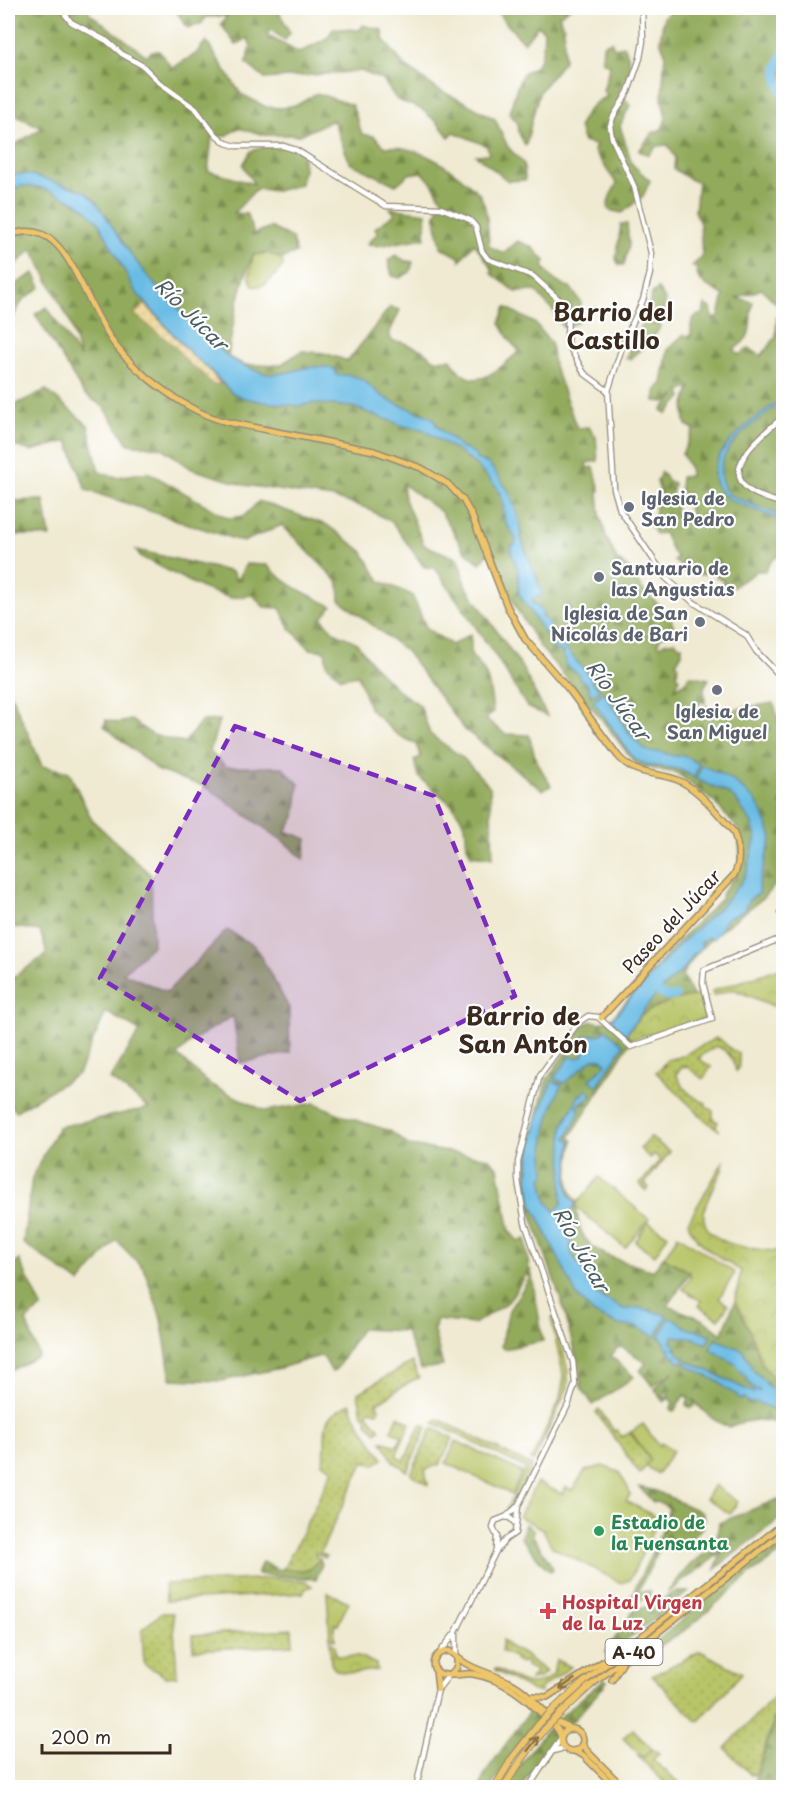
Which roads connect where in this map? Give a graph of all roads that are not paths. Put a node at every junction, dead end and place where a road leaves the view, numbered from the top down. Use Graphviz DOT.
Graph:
graph roads {
  1 [pos="63,8"];
  2 [pos="642,8"];
  3 [pos="8,236"];
  4 [pos="608,393"];
  5 [pos="783,416"];
  6 [pos="783,504"];
  7 [pos="783,680"];
  8 [pos="782,908"];
  9 [pos="783,918"];
  10 [pos="783,937"];
  11 [pos="602,1019"];
  12 [pos="518,1506"];
  13 [pos="507,1517"];
  14 [pos="783,1523"];
  15 [pos="515,1524"];
  16 [pos="783,1532"];
  17 [pos="497,1536"];
  18 [pos="506,1539"];
  19 [pos="496,1551"];
  20 [pos="456,1632"];
  21 [pos="634,1642"];
  22 [pos="441,1651"];
  23 [pos="630,1654"];
  24 [pos="456,1656"];
  25 [pos="435,1669"];
  26 [pos="450,1674"];
  27 [pos="612,1680"];
  28 [pos="584,1682"];
  29 [pos="590,1686"];
  30 [pos="438,1689"];
  31 [pos="528,1695"];
  32 [pos="558,1710"];
  33 [pos="570,1728"];
  34 [pos="561,1738"];
  35 [pos="582,1744"];
  36 [pos="564,1748"];
  37 [pos="574,1750"];
  38 [pos="553,1751"];
  39 [pos="416,1788"];
  40 [pos="494,1788"];
  41 [pos="503,1788"];
  42 [pos="528,1788"];
  43 [pos="616,1788"];
  44 [pos="624,1788"];
  1 -- 4 [label="street"];
  2 -- 4 [label="street"];
  3 -- 11 [label="main road, Paseo del Júcar"];
  4 -- 7 [label="street"];
  5 -- 6 [label="street"];
  8 -- 9 [label="street"];
  10 -- 11 [label="street"];
  11 -- 12 [label="street"];
  12 -- 13 [label="street"];
  12 -- 15 [label="street"];
  13 -- 15 [label="street"];
  13 -- 17 [label="street"];
  14 -- 21 [label="main road, A-40"];
  15 -- 18 [label="street"];
  16 -- 23 [label="main road, A-40"];
  17 -- 18 [label="street"];
  17 -- 19 [label="street"];
  18 -- 19 [label="street"];
  19 -- 20 [label="street"];
  20 -- 22 [label="street"];
  20 -- 24 [label="street"];
  21 -- 28 [label="main road, A-40"];
  21 -- 31 [label="main road, one-way"];
  22 -- 24 [label="main road"];
  22 -- 25 [label="main road"];
  23 -- 27 [label="main road"];
  23 -- 29 [label="main road, A-40"];
  24 -- 26 [label="main road"];
  24 -- 31 [label="main road"];
  25 -- 26 [label="main road"];
  25 -- 30 [label="main road"];
  26 -- 30 [label="street"];
  26 -- 34 [label="main road"];
  28 -- 32 [label="highway, A-40"];
  29 -- 32 [label="highway, A-40"];
  30 -- 39 [label="street"];
  31 -- 33 [label="main road"];
  32 -- 40 [label="highway, A-40, bridge"];
  41 -- 32 [label="highway, A-40, one-way, bridge"];
  33 -- 34 [label="main road"];
  33 -- 35 [label="main road"];
  34 -- 36 [label="main road"];
  34 -- 38 [label="street"];
  35 -- 37 [label="main road"];
  35 -- 44 [label="main road"];
  36 -- 37 [label="main road"];
  36 -- 38 [label="street"];
  37 -- 43 [label="main road"];
  38 -- 42 [label="street"];
}
